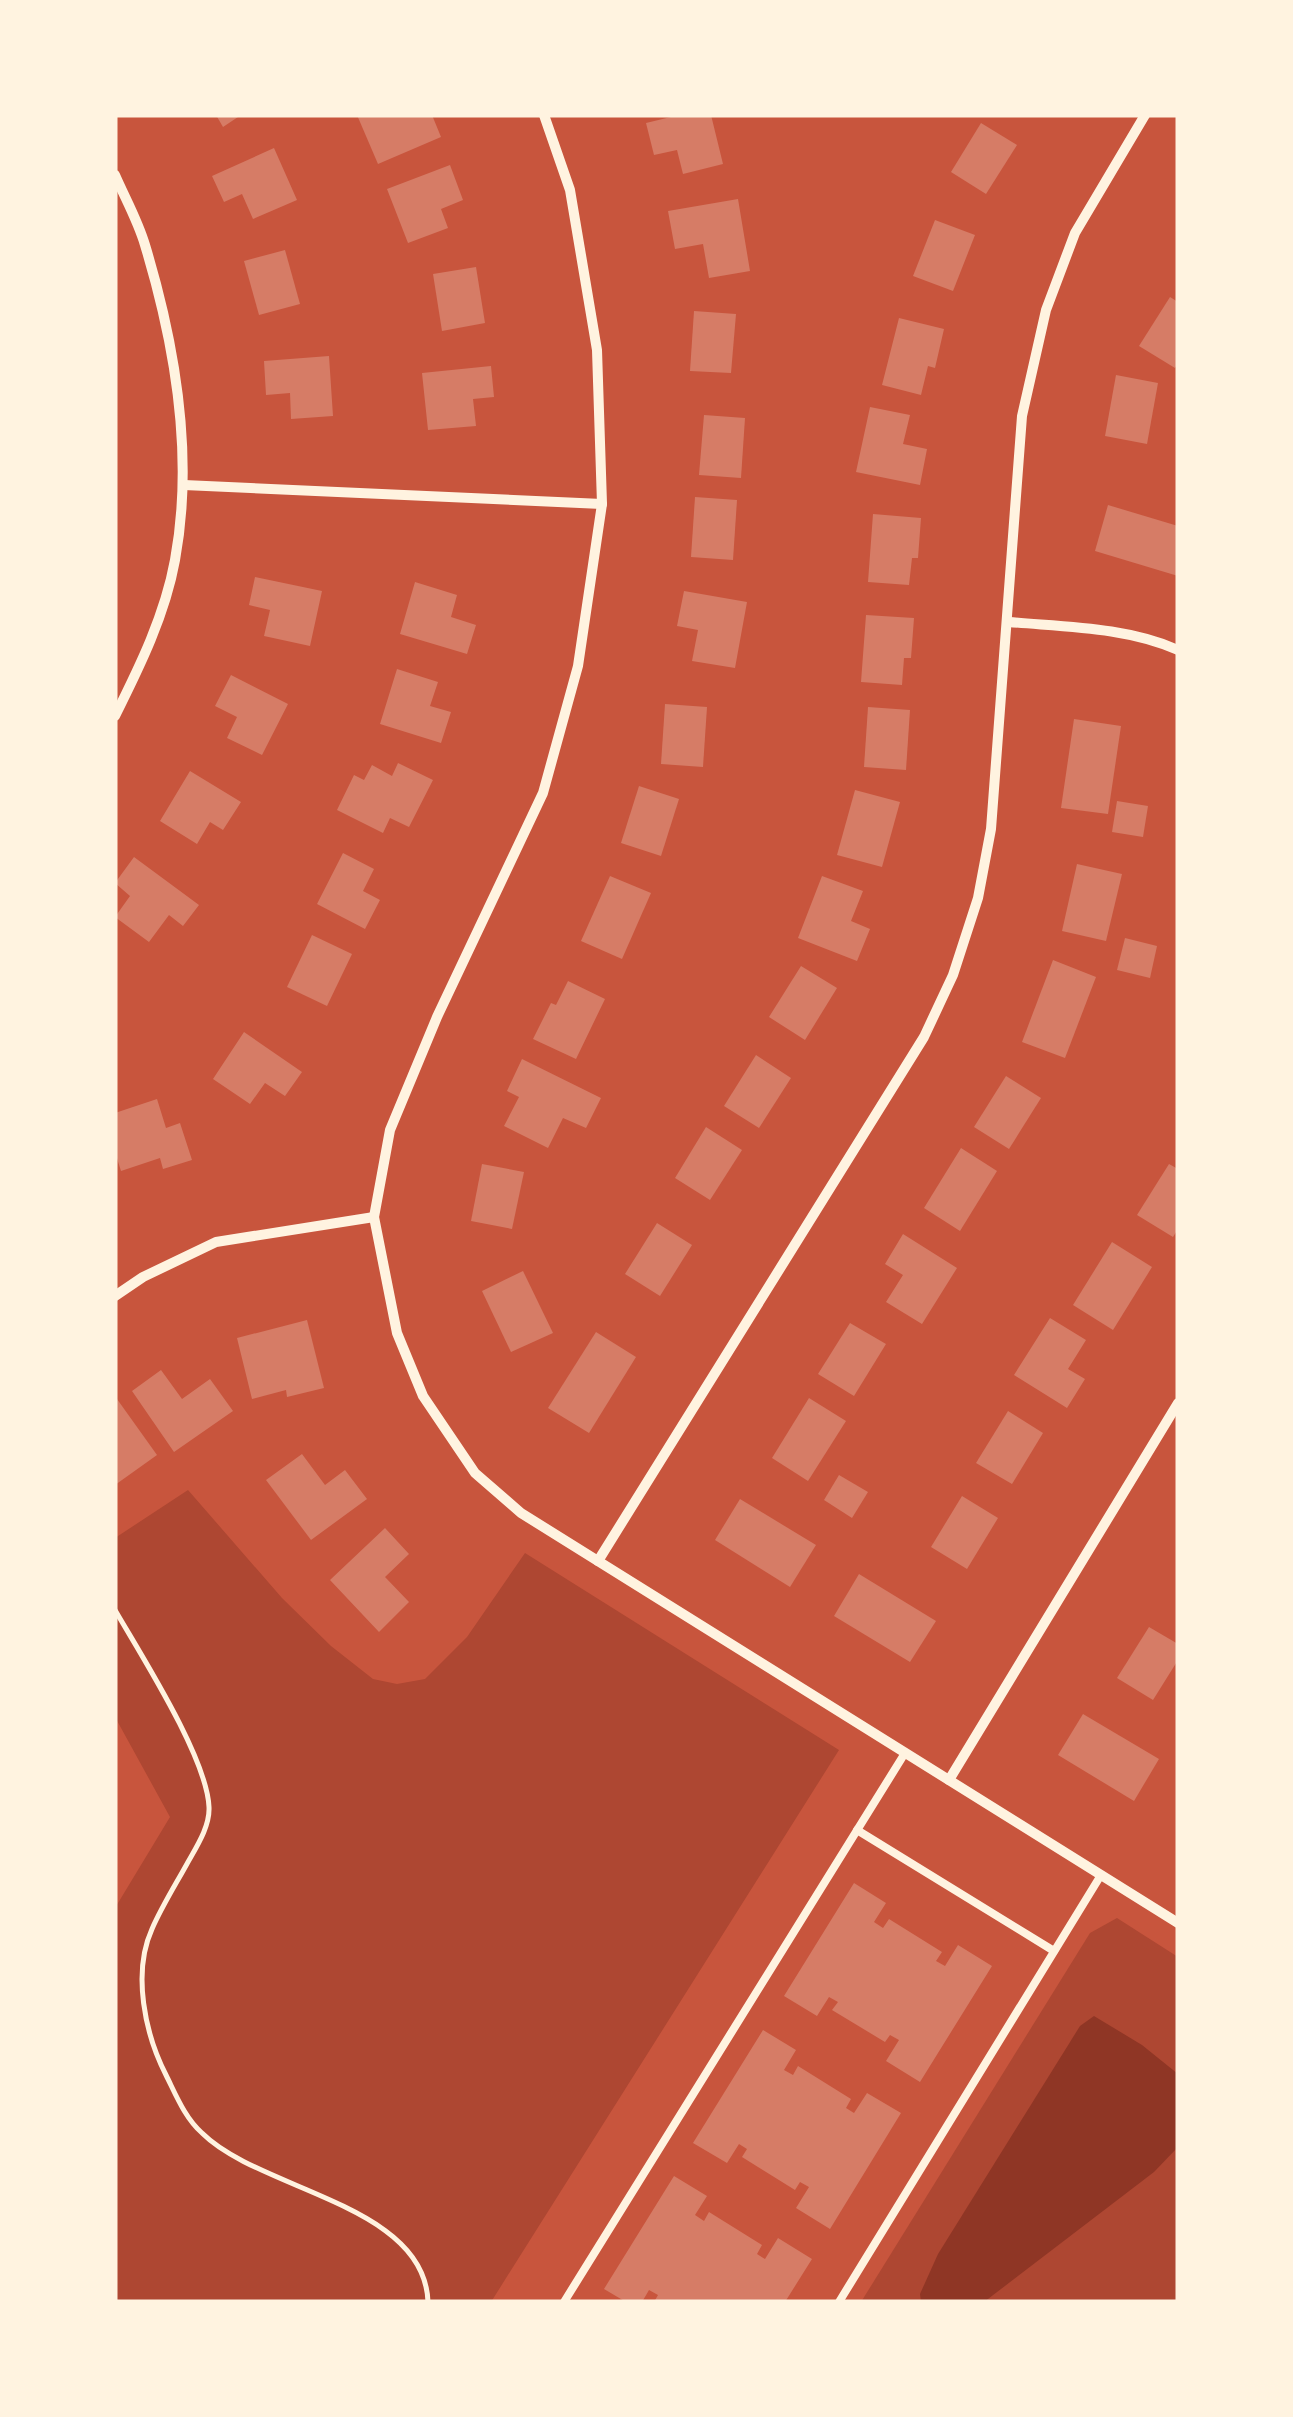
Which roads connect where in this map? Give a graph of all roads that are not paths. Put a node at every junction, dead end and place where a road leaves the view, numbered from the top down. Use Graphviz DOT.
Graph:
graph roads {
  1 [pos="544,115"];
  2 [pos="1144,115"];
  3 [pos="115,175"];
  4 [pos="184,485"];
  5 [pos="602,504"];
  6 [pos="1008,622"];
  7 [pos="1178,650"];
  8 [pos="115,716"];
  9 [pos="374,1217"];
  10 [pos="115,1296"];
  11 [pos="1178,1403"];
  12 [pos="598,1561"];
  13 [pos="905,1753"];
  14 [pos="948,1780"];
  15 [pos="856,1830"];
  16 [pos="1101,1875"];
  17 [pos="1178,1923"];
  18 [pos="1054,1951"];
  19 [pos="564,2302"];
  20 [pos="838,2302"];
  1 -- 5 [label="street"];
  2 -- 6 [label="street"];
  3 -- 4 [label="street"];
  4 -- 5 [label="street"];
  4 -- 8 [label="street"];
  5 -- 9 [label="street"];
  6 -- 7 [label="street"];
  6 -- 12 [label="street"];
  9 -- 10 [label="street"];
  9 -- 12 [label="street"];
  11 -- 14 [label="street"];
  12 -- 13 [label="street"];
  13 -- 14 [label="street"];
  13 -- 15 [label="lane"];
  14 -- 16 [label="street"];
  15 -- 18 [label="lane"];
  15 -- 19 [label="lane"];
  16 -- 17 [label="street"];
  16 -- 18 [label="lane"];
  18 -- 20 [label="lane"];
}
